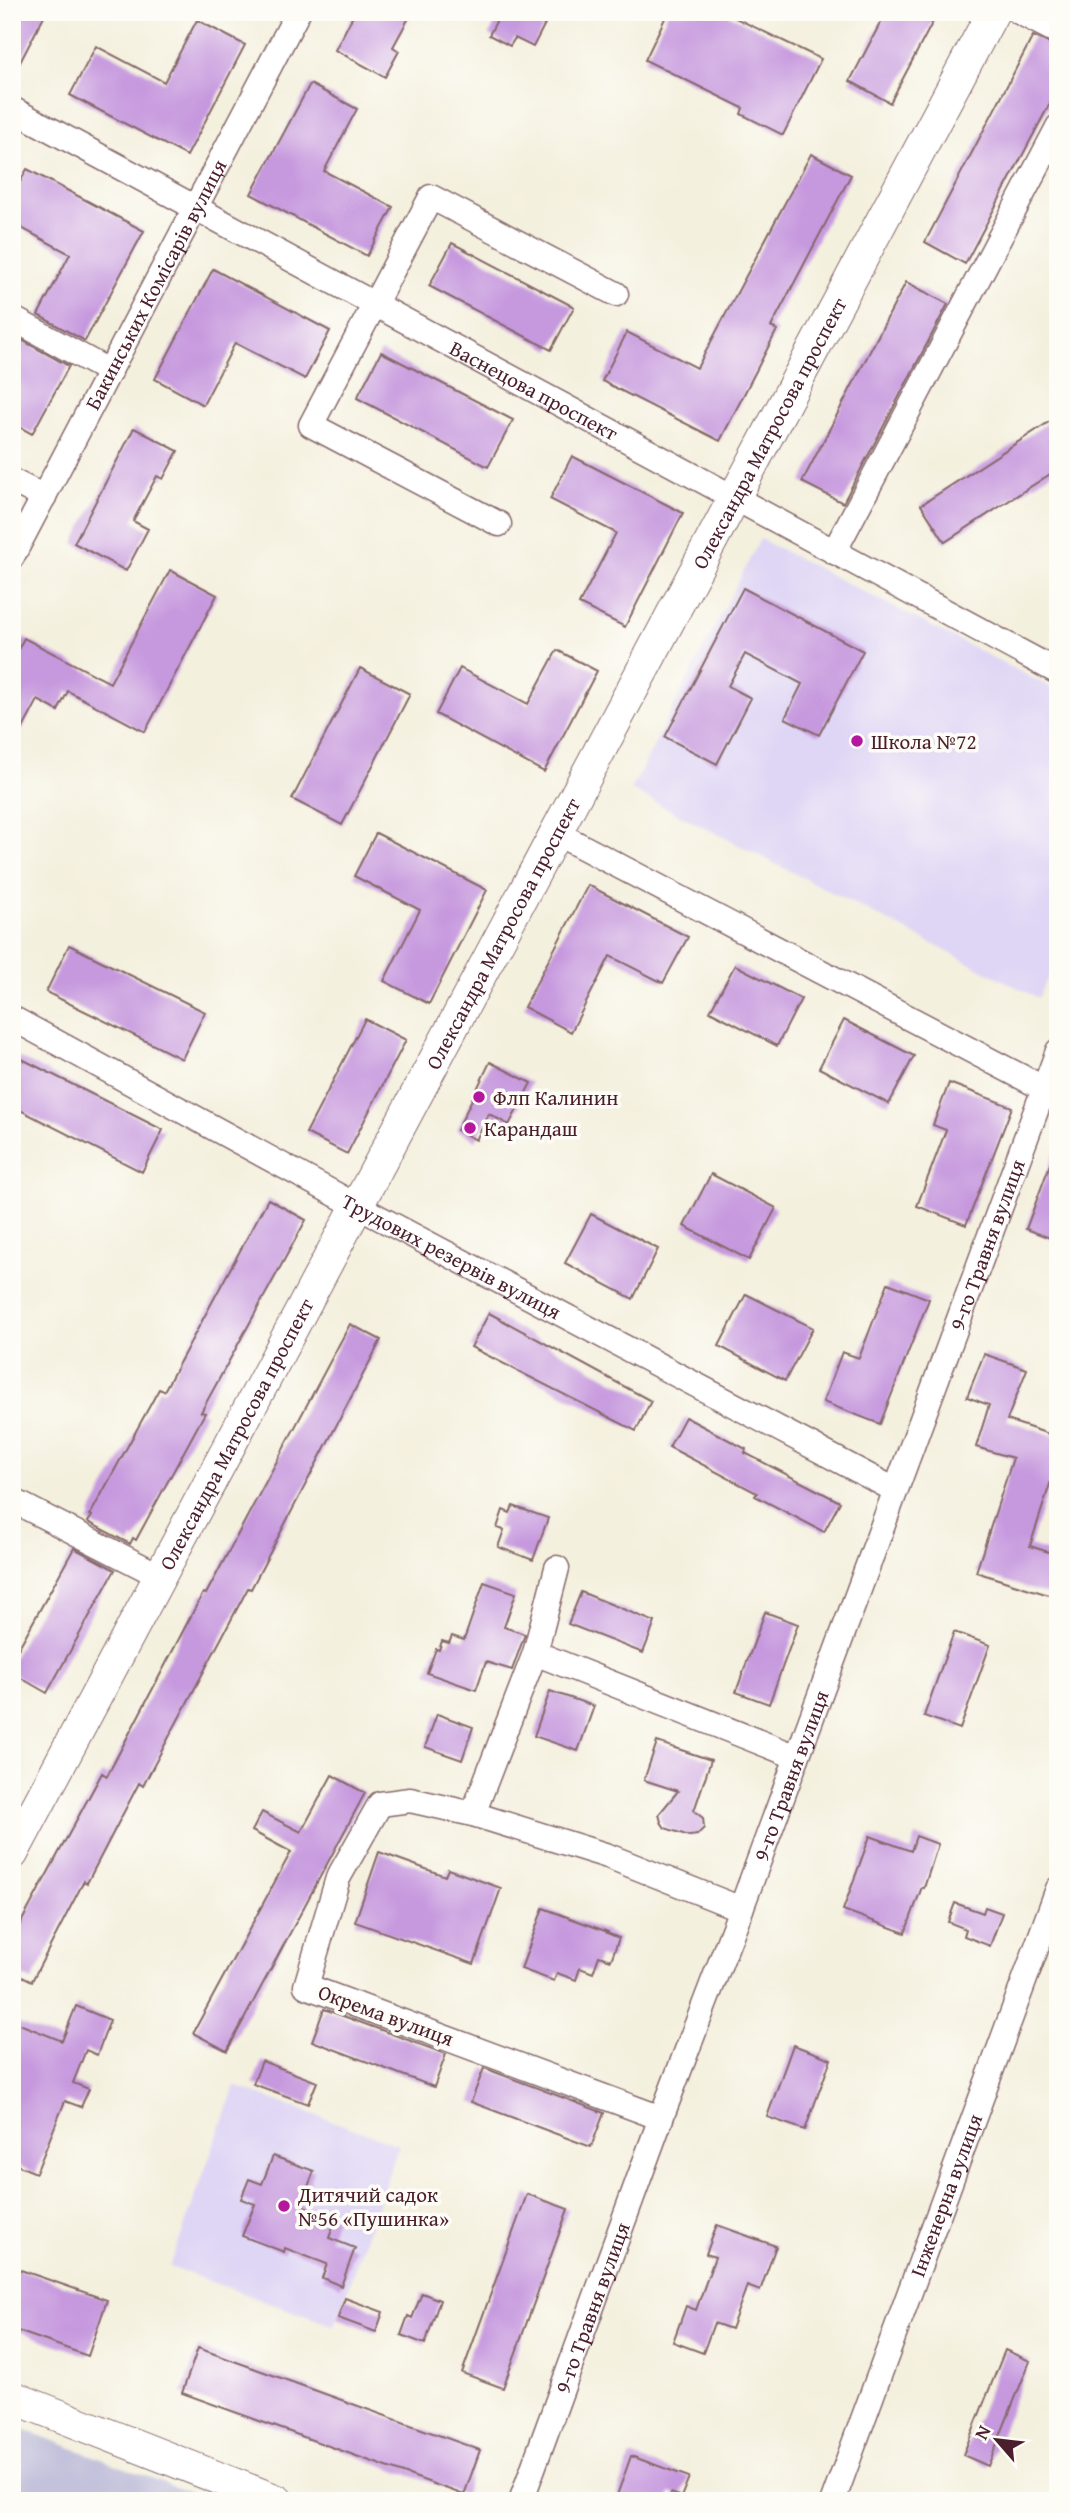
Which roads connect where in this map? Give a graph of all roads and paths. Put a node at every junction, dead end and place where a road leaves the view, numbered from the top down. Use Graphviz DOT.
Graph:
graph roads {
  1 [pos="298,12"];
  2 [pos="993,12"];
  3 [pos="1019,12"];
  4 [pos="1058,32"];
  5 [pos="12,109"];
  6 [pos="1058,127"];
  7 [pos="195,208"];
  8 [pos="616,294"];
  9 [pos="374,304"];
  10 [pos="12,318"];
  11 [pos="110,372"];
  12 [pos="12,481"];
  13 [pos="44,497"];
  14 [pos="734,498"];
  15 [pos="499,524"];
  16 [pos="834,552"];
  17 [pos="12,557"];
  18 [pos="1058,672"];
  19 [pos="556,833"];
  20 [pos="12,1018"];
  21 [pos="1058,1051"];
  22 [pos="1050,1092"];
  23 [pos="357,1206"];
  24 [pos="895,1490"];
  25 [pos="12,1500"];
  26 [pos="557,1567"];
  27 [pos="160,1576"];
  28 [pos="535,1653"];
  29 [pos="797,1757"];
  30 [pos="473,1814"];
  31 [pos="12,1854"];
  32 [pos="1058,1889"];
  33 [pos="741,1909"];
  34 [pos="661,2118"];
  35 [pos="12,2397"];
  36 [pos="276,2501"];
  37 [pos="521,2501"];
  38 [pos="833,2501"];
  1 -- 7 [label="street, Бакинських Комісарів вулиця"];
  2 -- 14 [label="main road, Олександра Матросова проспект"];
  3 -- 4 [label="street"];
  5 -- 7 [label="street, Васнецова проспект"];
  6 -- 16 [label="street"];
  7 -- 9 [label="street, Васнецова проспект"];
  7 -- 11 [label="street, Бакинських Комісарів вулиця"];
  8 -- 9 [label="street"];
  9 -- 14 [label="street, Васнецова проспект"];
  9 -- 15 [label="street"];
  10 -- 11 [label="street"];
  11 -- 13 [label="street, Бакинських Комісарів вулиця"];
  12 -- 13 [label="street"];
  13 -- 17 [label="street, Бакинських Комісарів вулиця"];
  14 -- 16 [label="street, Васнецова проспект"];
  14 -- 19 [label="main road, Олександра Матросова проспект"];
  16 -- 18 [label="street, Васнецова проспект"];
  19 -- 22 [label="street"];
  19 -- 23 [label="main road, Олександра Матросова проспект"];
  20 -- 23 [label="street, Трудових резервів вулиця"];
  21 -- 22 [label="street, 9-го Травня вулиця"];
  22 -- 24 [label="street, 9-го Травня вулиця"];
  23 -- 24 [label="street, Трудових резервів вулиця"];
  23 -- 27 [label="main road, Олександра Матросова проспект"];
  24 -- 29 [label="street, 9-го Травня вулиця"];
  25 -- 27 [label="street"];
  26 -- 28 [label="street"];
  27 -- 31 [label="main road, Олександра Матросова проспект"];
  28 -- 29 [label="street"];
  28 -- 30 [label="street"];
  29 -- 33 [label="street, 9-го Травня вулиця"];
  30 -- 33 [label="street, Окрема вулиця"];
  30 -- 34 [label="street, Окрема вулиця"];
  32 -- 38 [label="street, Інженерна вулиця"];
  33 -- 34 [label="street, 9-го Травня вулиця"];
  34 -- 37 [label="street, 9-го Травня вулиця"];
  35 -- 36 [label="main road"];
}
